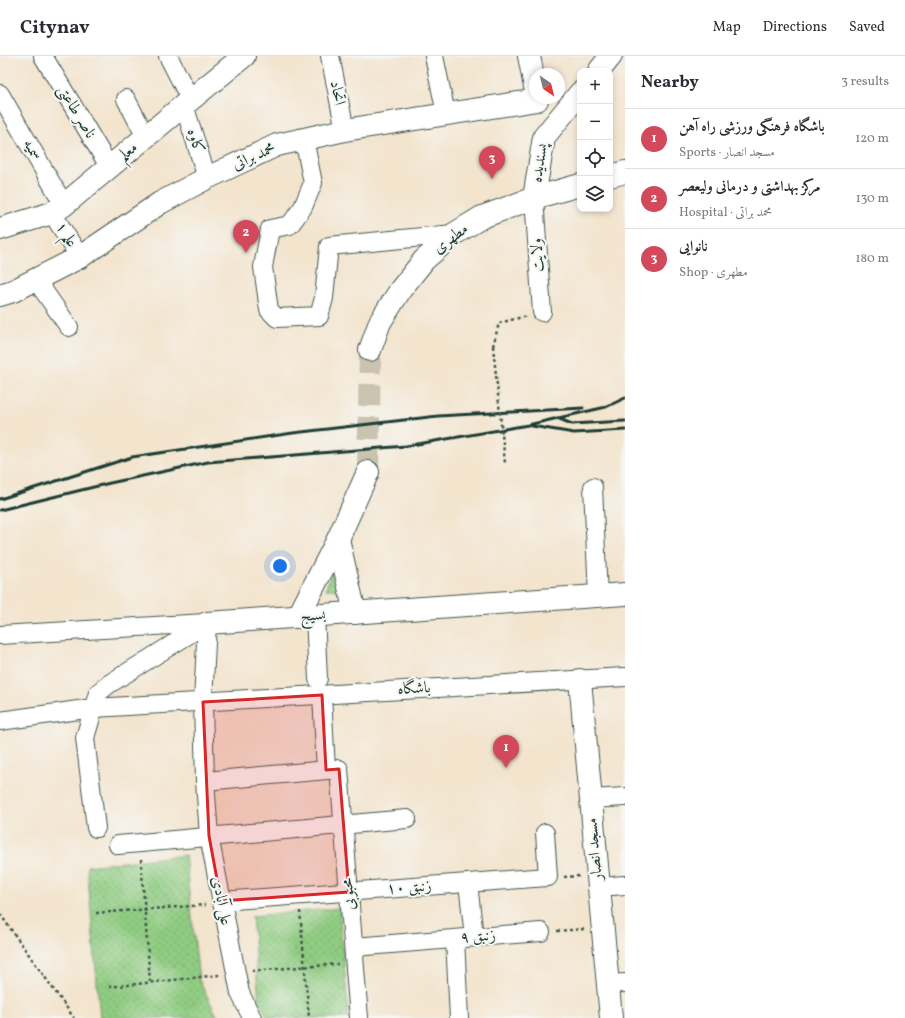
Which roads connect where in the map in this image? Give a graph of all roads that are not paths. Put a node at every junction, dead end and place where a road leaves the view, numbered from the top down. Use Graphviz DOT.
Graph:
graph roads {
  1 [pos="43,56"];
  2 [pos="168,56"];
  3 [pos="244,56"];
  4 [pos="330,56"];
  5 [pos="434,56"];
  6 [pos="530,56"];
  7 [pos="611,56"];
  8 [pos="532,68"];
  9 [pos="601,68"];
  10 [pos="0,94"];
  11 [pos="529,96"];
  12 [pos="577,97"];
  13 [pos="126,99"];
  14 [pos="187,102"];
  15 [pos="538,104"];
  16 [pos="446,114"];
  17 [pos="345,130"];
  18 [pos="544,136"];
  19 [pos="146,137"];
  20 [pos="304,139"];
  21 [pos="110,168"];
  22 [pos="625,172"];
  23 [pos="613,175"];
  24 [pos="206,178"];
  25 [pos="577,186"];
  26 [pos="534,198"];
  27 [pos="58,209"];
  28 [pos="0,229"];
  29 [pos="454,234"];
  30 [pos="80,257"];
  31 [pos="36,280"];
  32 [pos="0,295"];
  33 [pos="542,312"];
  34 [pos="69,327"];
  35 [pos="370,350"];
  36 [pos="368,472"];
  37 [pos="593,487"];
  38 [pos="338,539"];
  39 [pos="625,594"];
  40 [pos="598,596"];
  41 [pos="355,613"];
  42 [pos="307,616"];
  43 [pos="207,623"];
  44 [pos="0,635"];
  45 [pos="625,677"];
  46 [pos="580,680"];
  47 [pos="320,687"];
  48 [pos="203,702"];
  49 [pos="93,708"];
  50 [pos="0,721"];
  51 [pos="333,770"];
  52 [pos="205,781"];
  53 [pos="625,797"];
  54 [pos="591,799"];
  55 [pos="407,820"];
  56 [pos="344,826"];
  57 [pos="96,828"];
  58 [pos="545,833"];
  59 [pos="209,836"];
  60 [pos="118,844"];
  61 [pos="598,881"];
  62 [pos="468,883"];
  63 [pos="625,885"];
  64 [pos="349,892"];
  65 [pos="221,902"];
  66 [pos="541,932"];
  67 [pos="474,937"];
  68 [pos="455,939"];
  69 [pos="354,954"];
  70 [pos="616,983"];
  71 [pos="252,1018"];
  72 [pos="359,1018"];
  73 [pos="459,1018"];
  74 [pos="610,1018"];
  1 -- 21 [label="street, ناصر طاعتی"];
  2 -- 14 [label="street, کاوه"];
  3 -- 14 [label="street, معلم"];
  4 -- 17 [label="street, اتحاد"];
  5 -- 16 [label="street"];
  6 -- 8 [label="street"];
  7 -- 9 [label="street"];
  10 -- 27 [label="street, سمیه"];
  11 -- 16 [label="street, محمد براتی"];
  12 -- 18 [label="street, پسندیده"];
  13 -- 19 [label="street"];
  14 -- 19 [label="street, معلم"];
  14 -- 24 [label="street, کاوه"];
  15 -- 18 [label="street"];
  16 -- 17 [label="street, محمد براتی"];
  17 -- 20 [label="street, محمد براتی"];
  18 -- 26 [label="street, پسندیده"];
  19 -- 21 [label="street, معلم"];
  20 -- 24 [label="street, محمد براتی"];
  20 -- 29 [label="street"];
  21 -- 27 [label="street, معلم"];
  22 -- 23 [label="street"];
  24 -- 30 [label="street, محمد براتی"];
  25 -- 26 [label="street, مطهری"];
  26 -- 29 [label="street, مطهری"];
  26 -- 33 [label="street, ولایت"];
  27 -- 28 [label="street, معلم"];
  27 -- 30 [label="street, علم ۱"];
  29 -- 35 [label="street, مطهری"];
  30 -- 31 [label="street, محمد براتی"];
  31 -- 32 [label="street, محمد براتی"];
  31 -- 34 [label="street"];
  36 -- 38 [label="street"];
  37 -- 40 [label="street"];
  38 -- 41 [label="street"];
  38 -- 42 [label="street"];
  39 -- 40 [label="street, بسیج"];
  40 -- 41 [label="street, بسیج"];
  41 -- 42 [label="street, بسیج"];
  42 -- 43 [label="street, بسیج"];
  42 -- 47 [label="street, محبوبی"];
  43 -- 44 [label="street, بسیج"];
  43 -- 48 [label="street, علی آبادی"];
  43 -- 49 [label="street"];
  45 -- 46 [label="street, باشگاه"];
  46 -- 47 [label="street, باشگاه"];
  46 -- 54 [label="street, مسجد انصار"];
  47 -- 48 [label="street, باشگاه"];
  47 -- 51 [label="street, محبوبی"];
  48 -- 49 [label="street, باشگاه"];
  48 -- 52 [label="street, علی آبادی"];
  49 -- 50 [label="street, باشگاه"];
  49 -- 57 [label="street"];
  51 -- 52 [label="street"];
  51 -- 56 [label="street, محبوبی"];
  52 -- 59 [label="street, علی آبادی"];
  53 -- 54 [label="street"];
  54 -- 61 [label="street, مسجد انصار"];
  55 -- 56 [label="street"];
  56 -- 59 [label="street"];
  56 -- 64 [label="street, محبوبی"];
  58 -- 62 [label="street, زنبق ۱۰"];
  59 -- 60 [label="street"];
  59 -- 65 [label="street, علی آبادی"];
  61 -- 63 [label="street"];
  61 -- 70 [label="street, مسجد انصار"];
  62 -- 64 [label="street, زنبق ۱۰"];
  62 -- 67 [label="street"];
  64 -- 65 [label="street, زنبق ۱۰"];
  64 -- 69 [label="street, محبوبی"];
  65 -- 71 [label="street, علی آبادی"];
  66 -- 67 [label="street, زنبق ۹"];
  67 -- 68 [label="street, زنبق ۹"];
  68 -- 69 [label="street, زنبق ۹"];
  68 -- 73 [label="street"];
  69 -- 72 [label="street, محبوبی"];
  70 -- 74 [label="street, مسجد انصار"];
}
